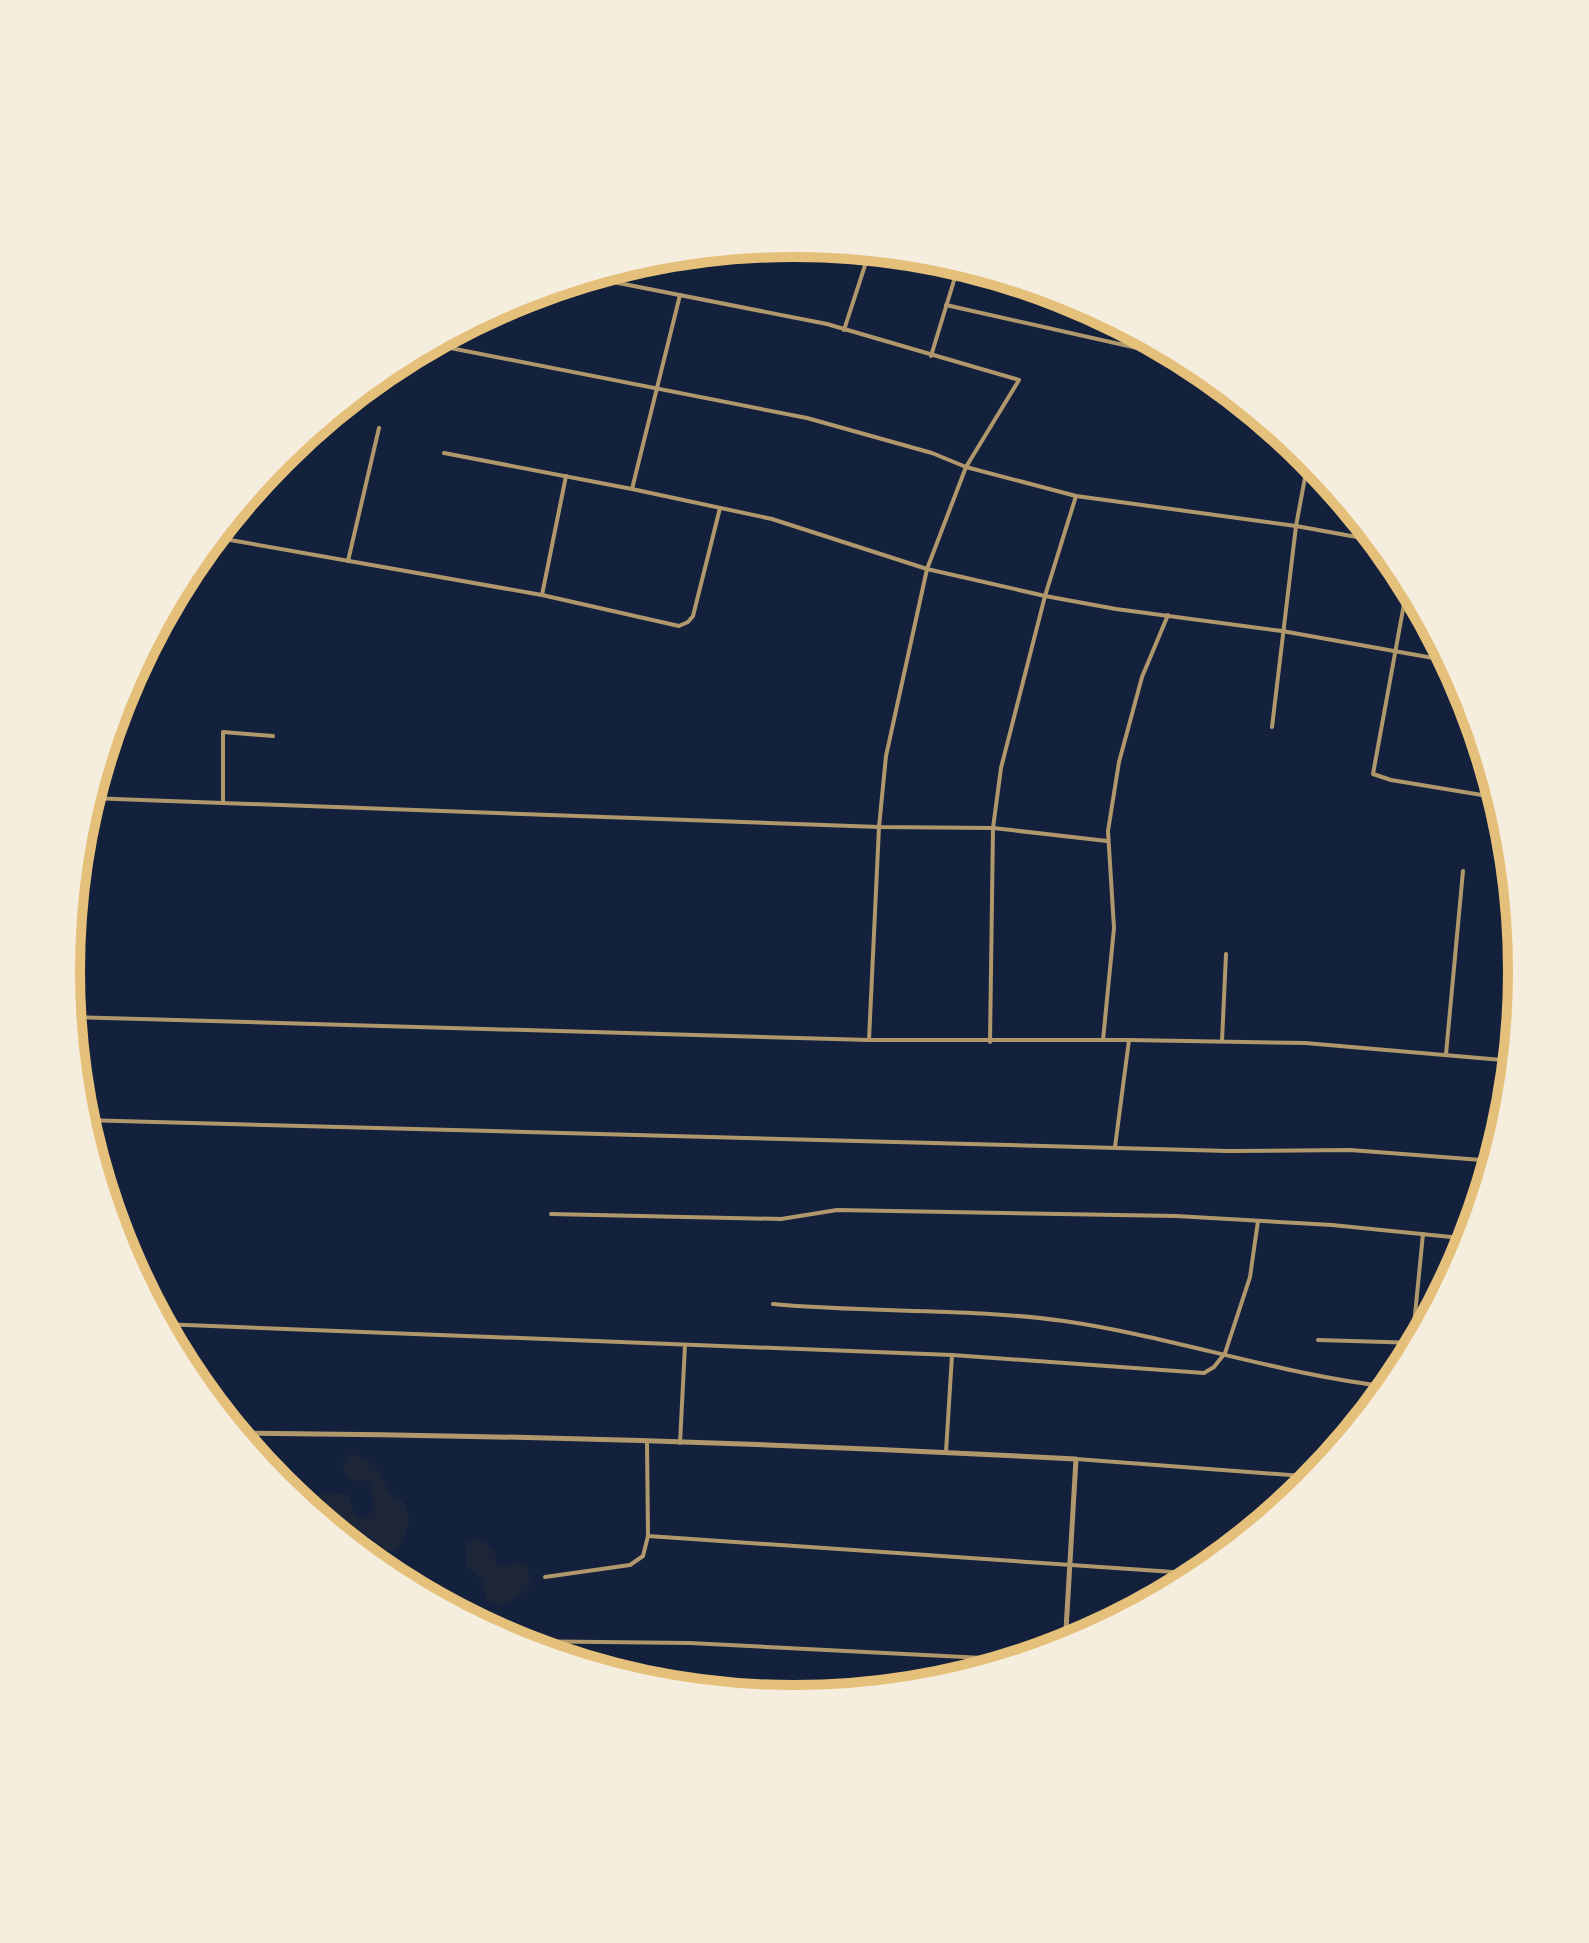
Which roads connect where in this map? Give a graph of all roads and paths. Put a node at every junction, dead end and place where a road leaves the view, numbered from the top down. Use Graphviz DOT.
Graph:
graph roads {
  1 [pos="866,261"];
  2 [pos="955,276"];
  3 [pos="609,281"];
  4 [pos="680,295"];
  5 [pos="946,305"];
  6 [pos="844,330"];
  7 [pos="448,347"];
  8 [pos="1147,350"];
  9 [pos="931,356"];
  10 [pos="657,387"];
  11 [pos="379,428"];
  12 [pos="444,453"];
  13 [pos="966,467"];
  14 [pos="1306,472"];
  15 [pos="566,476"];
  16 [pos="632,489"];
  17 [pos="1076,496"];
  18 [pos="720,508"];
  19 [pos="1296,526"];
  20 [pos="1362,538"];
  21 [pos="226,539"];
  22 [pos="348,561"];
  23 [pos="927,569"];
  24 [pos="542,595"];
  25 [pos="1045,596"];
  26 [pos="1405,600"];
  27 [pos="1168,615"];
  28 [pos="1282,631"];
  29 [pos="1395,652"];
  30 [pos="1437,659"];
  31 [pos="1272,727"];
  32 [pos="273,736"];
  33 [pos="1487,796"];
  34 [pos="101,798"];
  35 [pos="223,802"];
  36 [pos="879,827"];
  37 [pos="993,828"];
  38 [pos="1107,841"];
  39 [pos="1463,871"];
  40 [pos="1226,954"];
  41 [pos="82,1017"];
  42 [pos="869,1040"];
  43 [pos="1103,1040"];
  44 [pos="1129,1040"];
  45 [pos="1222,1041"];
  46 [pos="990,1042"];
  47 [pos="1446,1054"];
  48 [pos="1503,1060"];
  49 [pos="96,1120"];
  50 [pos="1115,1147"];
  51 [pos="1484,1160"];
  52 [pos="551,1214"];
  53 [pos="1258,1221"];
  54 [pos="1423,1234"];
  55 [pos="1458,1238"];
  56 [pos="773,1304"];
  57 [pos="1417,1322"];
  58 [pos="174,1325"];
  59 [pos="1318,1340"];
  60 [pos="1405,1343"];
  61 [pos="685,1345"];
  62 [pos="1225,1353"];
  63 [pos="952,1355"];
  64 [pos="1376,1385"];
  65 [pos="249,1433"];
  66 [pos="647,1441"];
  67 [pos="680,1443"];
  68 [pos="946,1452"];
  69 [pos="1076,1459"];
  70 [pos="1301,1476"];
  71 [pos="648,1536"];
  72 [pos="1070,1565"];
  73 [pos="1180,1572"];
  74 [pos="545,1577"];
  75 [pos="1066,1633"];
  76 [pos="547,1641"];
  77 [pos="990,1658"];
  1 -- 6 [label="street"];
  2 -- 5 [label="street"];
  3 -- 4 [label="street"];
  4 -- 6 [label="street"];
  4 -- 10 [label="street"];
  5 -- 8 [label="street"];
  5 -- 9 [label="street"];
  6 -- 9 [label="street"];
  7 -- 10 [label="street"];
  9 -- 13 [label="street"];
  10 -- 13 [label="street"];
  10 -- 16 [label="street"];
  11 -- 22 [label="street"];
  12 -- 15 [label="street"];
  13 -- 17 [label="street"];
  13 -- 23 [label="street"];
  14 -- 19 [label="street"];
  15 -- 16 [label="street"];
  15 -- 24 [label="street"];
  16 -- 18 [label="street"];
  17 -- 19 [label="street"];
  17 -- 25 [label="street"];
  18 -- 23 [label="street"];
  18 -- 24 [label="street"];
  19 -- 20 [label="street"];
  19 -- 28 [label="street"];
  21 -- 22 [label="street"];
  22 -- 24 [label="street"];
  23 -- 25 [label="street"];
  23 -- 36 [label="street"];
  25 -- 27 [label="street"];
  25 -- 37 [label="street"];
  26 -- 29 [label="street"];
  27 -- 28 [label="street"];
  27 -- 38 [label="street"];
  28 -- 29 [label="street"];
  28 -- 31 [label="street"];
  29 -- 30 [label="street"];
  29 -- 33 [label="street"];
  32 -- 35 [label="street"];
  34 -- 35 [label="street"];
  35 -- 36 [label="street"];
  36 -- 37 [label="street"];
  36 -- 42 [label="street"];
  37 -- 38 [label="street"];
  37 -- 46 [label="street"];
  38 -- 43 [label="street"];
  39 -- 47 [label="street"];
  40 -- 45 [label="street"];
  41 -- 42 [label="street"];
  42 -- 46 [label="street"];
  43 -- 44 [label="street"];
  43 -- 46 [label="street"];
  44 -- 45 [label="street"];
  44 -- 50 [label="street"];
  45 -- 47 [label="street"];
  47 -- 48 [label="street"];
  49 -- 50 [label="street"];
  50 -- 51 [label="street"];
  52 -- 53 [label="street"];
  53 -- 54 [label="street"];
  53 -- 62 [label="street"];
  54 -- 55 [label="street"];
  54 -- 57 [label="street"];
  56 -- 62 [label="street"];
  58 -- 61 [label="street"];
  59 -- 60 [label="street"];
  61 -- 63 [label="street"];
  61 -- 67 [label="street"];
  62 -- 63 [label="street"];
  62 -- 64 [label="street"];
  63 -- 68 [label="street"];
  65 -- 66 [label="street"];
  66 -- 67 [label="street"];
  66 -- 71 [label="street"];
  67 -- 68 [label="street"];
  68 -- 69 [label="street"];
  69 -- 70 [label="street"];
  69 -- 72 [label="street"];
  71 -- 72 [label="street"];
  71 -- 74 [label="street"];
  72 -- 73 [label="street"];
  72 -- 75 [label="street"];
  76 -- 77 [label="street"];
}
